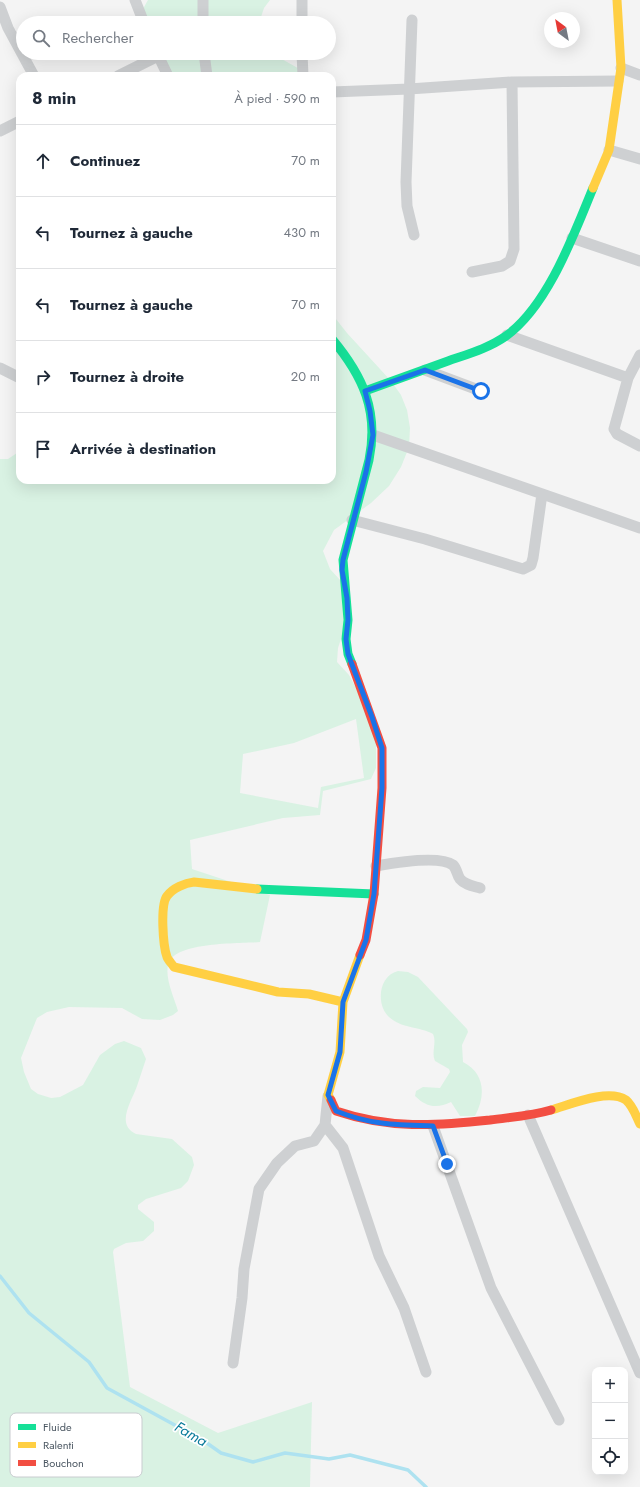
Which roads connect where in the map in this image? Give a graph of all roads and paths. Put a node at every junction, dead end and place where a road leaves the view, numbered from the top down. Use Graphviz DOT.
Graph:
graph roads {
  1 [pos="135,0"];
  2 [pos="203,0"];
  3 [pos="302,0"];
  4 [pos="617,0"];
  5 [pos="0,7"];
  6 [pos="141,16"];
  7 [pos="203,16"];
  8 [pos="302,16"];
  9 [pos="412,20"];
  10 [pos="16,43"];
  11 [pos="25,60"];
  12 [pos="148,60"];
  13 [pos="160,60"];
  14 [pos="205,60"];
  15 [pos="302,60"];
  16 [pos="621,68"];
  17 [pos="32,72"];
  18 [pos="126,72"];
  19 [pos="166,72"];
  20 [pos="206,72"];
  21 [pos="303,72"];
  22 [pos="640,75"];
  23 [pos="618,81"];
  24 [pos="512,82"];
  25 [pos="409,89"];
  26 [pos="336,92"];
  27 [pos="16,124"];
  28 [pos="0,131"];
  29 [pos="609,150"];
  30 [pos="640,159"];
  31 [pos="414,235"];
  32 [pos="572,238"];
  33 [pos="640,261"];
  34 [pos="472,272"];
  35 [pos="507,335"];
  36 [pos="336,344"];
  37 [pos="640,354"];
  38 [pos="0,368"];
  39 [pos="425,370"];
  40 [pos="16,376"];
  41 [pos="628,378"];
  42 [pos="365,391"];
  43 [pos="481,391"];
  44 [pos="373,435"];
  45 [pos="640,446"];
  46 [pos="542,494"];
  47 [pos="352,520"];
  48 [pos="640,528"];
  49 [pos="376,866"];
  50 [pos="480,888"];
  51 [pos="374,894"];
  52 [pos="343,1002"];
  53 [pos="328,1095"];
  54 [pos="528,1115"];
  55 [pos="640,1124"];
  56 [pos="325,1125"];
  57 [pos="433,1126"];
  58 [pos="233,1363"];
  59 [pos="426,1372"];
  60 [pos="640,1373"];
  61 [pos="559,1420"];
  1 -- 6 [label="street"];
  2 -- 7 [label="street"];
  3 -- 8 [label="street"];
  4 -- 16 [label="street"];
  5 -- 10 [label="street"];
  9 -- 25 [label="street"];
  11 -- 17 [label="street"];
  12 -- 18 [label="street"];
  13 -- 19 [label="street"];
  14 -- 20 [label="street"];
  15 -- 21 [label="street"];
  16 -- 22 [label="street"];
  16 -- 23 [label="street"];
  23 -- 24 [label="street"];
  23 -- 29 [label="street"];
  24 -- 25 [label="street"];
  24 -- 34 [label="street"];
  25 -- 26 [label="street"];
  25 -- 31 [label="street"];
  27 -- 28 [label="street"];
  29 -- 30 [label="street"];
  29 -- 32 [label="street"];
  32 -- 33 [label="street"];
  32 -- 35 [label="street"];
  35 -- 39 [label="street"];
  35 -- 41 [label="street"];
  36 -- 42 [label="street"];
  37 -- 41 [label="street"];
  38 -- 40 [label="street"];
  39 -- 42 [label="street"];
  39 -- 43 [label="street"];
  41 -- 45 [label="street"];
  42 -- 44 [label="street"];
  44 -- 46 [label="street"];
  44 -- 47 [label="street"];
  46 -- 47 [label="street"];
  46 -- 48 [label="street"];
  47 -- 49 [label="street"];
  49 -- 50 [label="street"];
  49 -- 51 [label="street"];
  51 -- 52 [label="street"];
  51 -- 52 [label="street"];
  52 -- 53 [label="street"];
  53 -- 56 [label="street"];
  53 -- 57 [label="street"];
  54 -- 55 [label="street"];
  54 -- 57 [label="street"];
  54 -- 60 [label="street"];
  56 -- 58 [label="street"];
  56 -- 59 [label="street"];
  57 -- 61 [label="street"];
}
